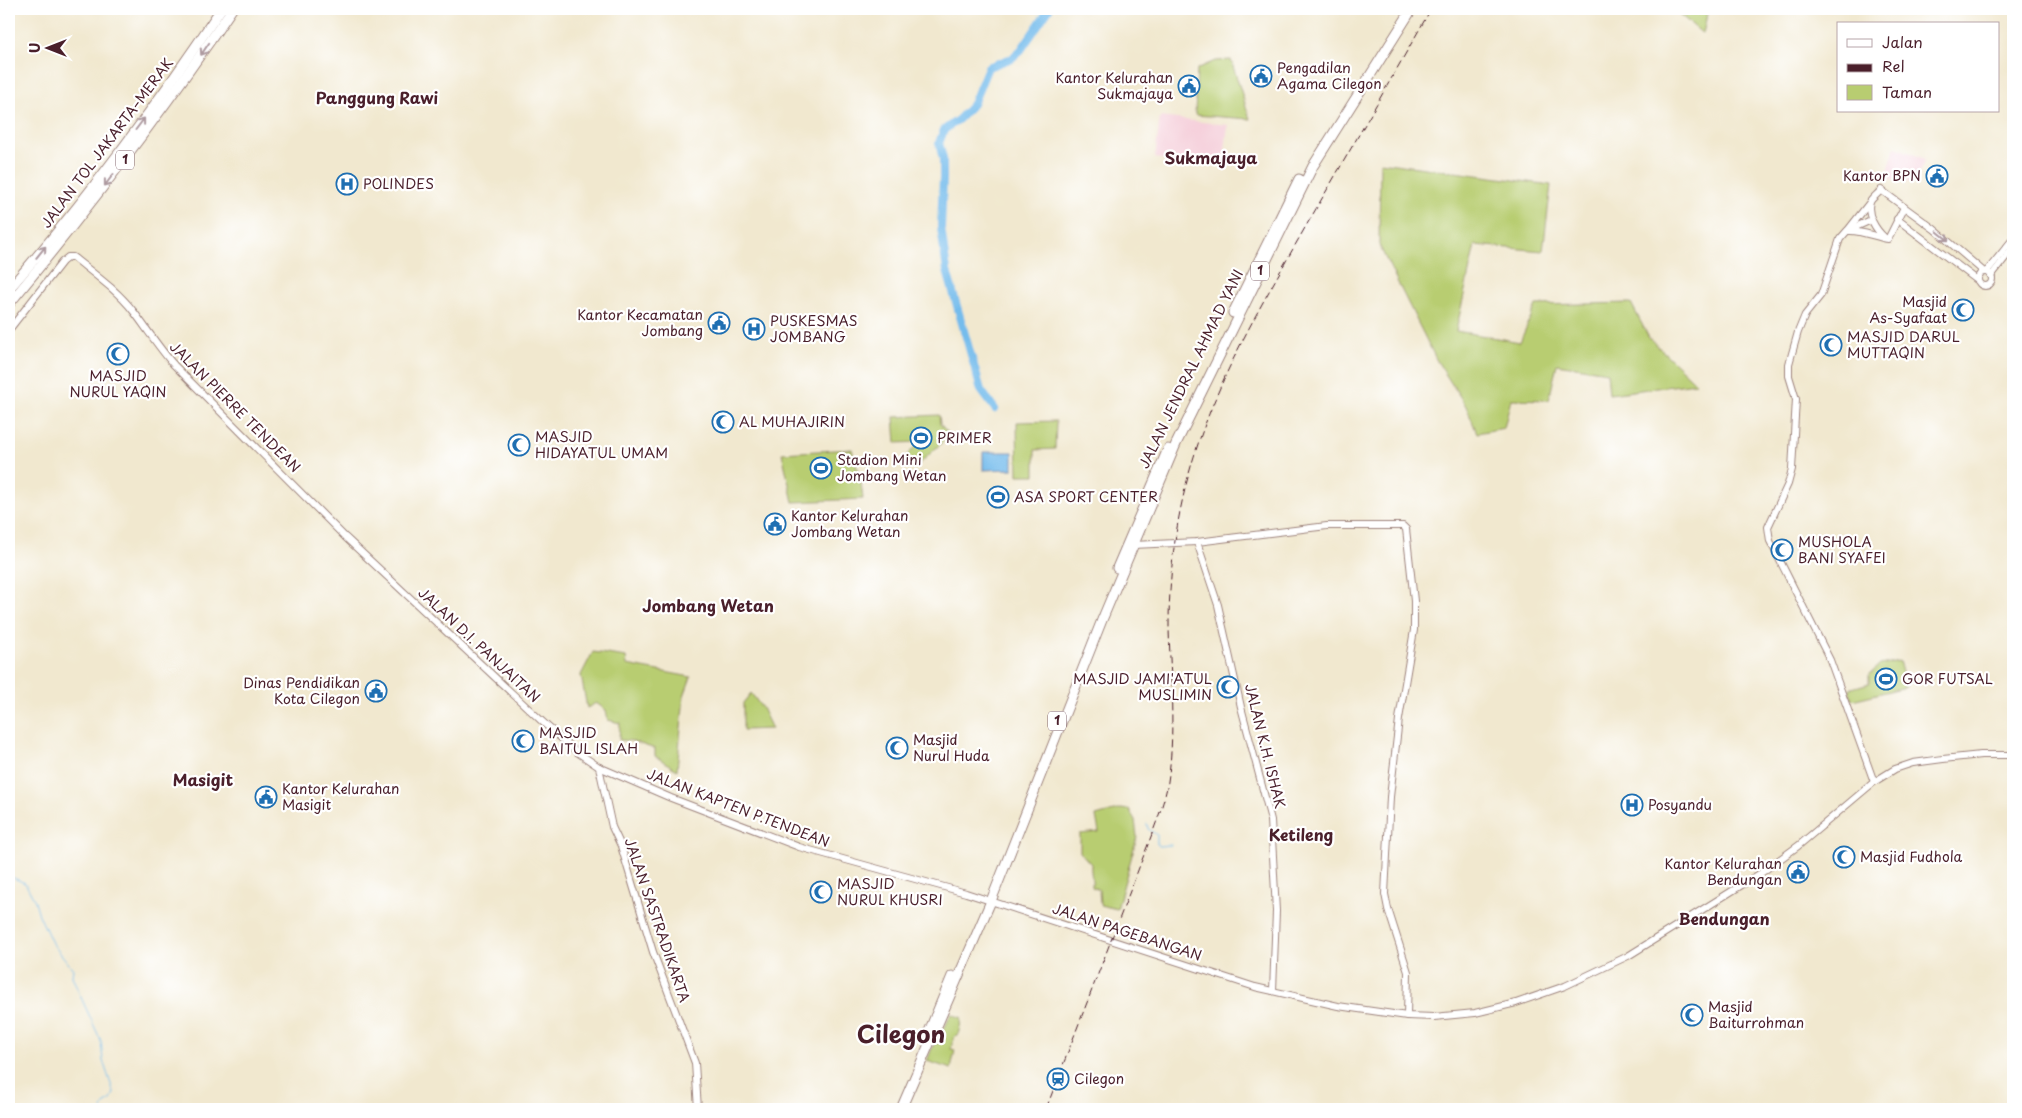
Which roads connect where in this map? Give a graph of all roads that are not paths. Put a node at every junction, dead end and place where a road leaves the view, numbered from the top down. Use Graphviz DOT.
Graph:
graph roads {
  1 [pos="221,9"];
  2 [pos="232,9"];
  3 [pos="1405,9"];
  4 [pos="1412,9"];
  5 [pos="1870,202"];
  6 [pos="1904,207"];
  7 [pos="1897,219"];
  8 [pos="1871,220"];
  9 [pos="1847,231"];
  10 [pos="1885,238"];
  11 [pos="2013,240"];
  12 [pos="2013,248"];
  13 [pos="1987,273"];
  14 [pos="1977,280"];
  15 [pos="9,289"];
  16 [pos="9,304"];
  17 [pos="9,330"];
  18 [pos="345,537"];
  19 [pos="1197,542"];
  20 [pos="1130,544"];
  21 [pos="2013,755"];
  22 [pos="599,767"];
  23 [pos="1874,782"];
  24 [pos="988,900"];
  25 [pos="1272,991"];
  26 [pos="1407,1016"];
  27 [pos="930,1037"];
  28 [pos="698,1109"];
  29 [pos="895,1109"];
  30 [pos="901,1109"];
  15 -- 1 [label="highway, JALAN TOL JAKARTA–MERAK / 1, one-way"];
  2 -- 16 [label="highway, JALAN TOL JAKARTA–MERAK / 1, one-way"];
  3 -- 20 [label="highway, JALAN JENDRAL AHMAD YANI / 1"];
  4 -- 20 [label="highway, JALAN JENDRAL AHMAD YANI / 1"];
  5 -- 6 [label="street"];
  5 -- 8 [label="street"];
  5 -- 9 [label="street"];
  6 -- 7 [label="street"];
  6 -- 13 [label="street, one-way"];
  7 -- 10 [label="street"];
  7 -- 14 [label="street"];
  8 -- 9 [label="street"];
  8 -- 10 [label="street"];
  9 -- 10 [label="street"];
  9 -- 23 [label="street"];
  11 -- 13 [label="street"];
  12 -- 13 [label="street"];
  13 -- 14 [label="street"];
  13 -- 14 [label="street"];
  17 -- 18 [label="street, JALAN PIERRE TENDEAN"];
  18 -- 22 [label="street, JALAN D.I. PANJAITAN"];
  19 -- 20 [label="street"];
  19 -- 25 [label="street, JALAN K.H. ISHAK"];
  19 -- 26 [label="street"];
  20 -- 24 [label="highway, JALAN JENDRAL AHMAD YANI / 1"];
  21 -- 23 [label="street, JALAN PAGEBANGAN"];
  22 -- 24 [label="street, JALAN KAPTEN P.TENDEAN"];
  22 -- 28 [label="street, JALAN SASTRADIKARTA"];
  23 -- 26 [label="street, JALAN PAGEBANGAN"];
  24 -- 25 [label="street, JALAN PAGEBANGAN"];
  24 -- 27 [label="highway, 1"];
  25 -- 26 [label="street, JALAN PAGEBANGAN"];
  27 -- 29 [label="highway, 1"];
  27 -- 30 [label="highway, 1"];
}
